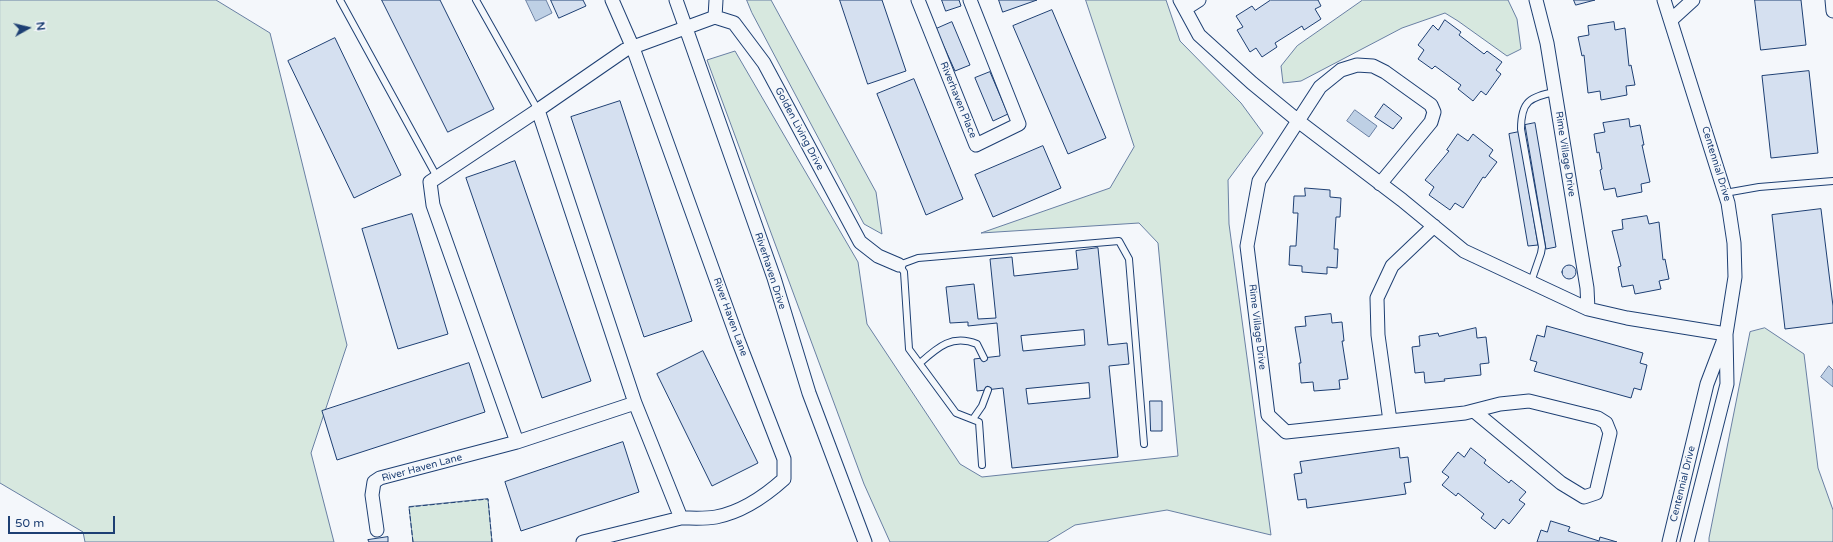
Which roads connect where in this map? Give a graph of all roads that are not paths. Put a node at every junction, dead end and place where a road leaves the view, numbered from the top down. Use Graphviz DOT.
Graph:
graph roads {
  1 [pos="340,0"];
  2 [pos="476,0"];
  3 [pos="612,0"];
  4 [pos="676,0"];
  5 [pos="716,0"];
  6 [pos="918,0"];
  7 [pos="970,0"];
  8 [pos="1199,0"];
  9 [pos="1536,0"];
  10 [pos="1664,0"];
  11 [pos="1693,0"];
  12 [pos="1832,0"];
  13 [pos="1182,5"];
  14 [pos="1833,11"];
  15 [pos="714,17"];
  16 [pos="1671,20"];
  17 [pos="687,28"];
  18 [pos="633,48"];
  19 [pos="1555,92"];
  20 [pos="538,110"];
  21 [pos="1297,120"];
  22 [pos="437,177"];
  23 [pos="1833,181"];
  24 [pos="1380,184"];
  25 [pos="1725,192"];
  26 [pos="1434,226"];
  27 [pos="899,264"];
  28 [pos="1531,282"];
  29 [pos="1588,309"];
  30 [pos="1726,334"];
  31 [pos="984,358"];
  32 [pos="920,363"];
  33 [pos="988,390"];
  34 [pos="635,403"];
  35 [pos="1474,411"];
  36 [pos="973,420"];
  37 [pos="1390,420"];
  38 [pos="517,442"];
  39 [pos="1144,444"];
  40 [pos="982,465"];
  41 [pos="681,518"];
  42 [pos="377,530"];
  43 [pos="583,542"];
  44 [pos="865,542"];
  45 [pos="1669,542"];
  46 [pos="1687,542"];
  1 -- 22 [label="lane"];
  2 -- 20 [label="lane"];
  3 -- 18 [label="street, River Haven Lane"];
  4 -- 17 [label="street, Riverhaven Drive"];
  5 -- 15 [label="street"];
  6 -- 7 [label="street, Riverhaven Place"];
  8 -- 13 [label="street"];
  9 -- 19 [label="street, Rime Village Drive"];
  10 -- 16 [label="street, Centennial Drive"];
  11 -- 16 [label="street"];
  12 -- 14 [label="street"];
  13 -- 21 [label="street"];
  15 -- 17 [label="street"];
  15 -- 27 [label="street, Golden Living Drive"];
  16 -- 25 [label="street, Centennial Drive"];
  17 -- 18 [label="street"];
  17 -- 44 [label="street, Riverhaven Drive"];
  18 -- 20 [label="street"];
  18 -- 41 [label="street, River Haven Lane"];
  19 -- 28 [label="lane"];
  19 -- 29 [label="street, Rime Village Drive"];
  20 -- 22 [label="street"];
  20 -- 34 [label="street"];
  21 -- 24 [label="street"];
  21 -- 24 [label="street, Rime Village Drive"];
  21 -- 37 [label="street, Rime Village Drive"];
  22 -- 38 [label="street"];
  23 -- 25 [label="lane"];
  24 -- 26 [label="street"];
  25 -- 30 [label="street, Centennial Drive"];
  26 -- 28 [label="street"];
  26 -- 37 [label="street"];
  27 -- 32 [label="lane"];
  27 -- 39 [label="lane"];
  28 -- 29 [label="street"];
  29 -- 30 [label="street"];
  30 -- 45 [label="street, Centennial Drive"];
  30 -- 46 [label="street, Centennial Drive"];
  31 -- 32 [label="lane"];
  32 -- 36 [label="lane"];
  33 -- 36 [label="lane"];
  34 -- 38 [label="street, River Haven Lane"];
  34 -- 41 [label="street"];
  35 -- 35 [label="street, Rime Village Drive"];
  35 -- 37 [label="street, Rime Village Drive"];
  36 -- 40 [label="lane"];
  38 -- 42 [label="street, River Haven Lane"];
  41 -- 43 [label="street, River Haven Lane"];
}
